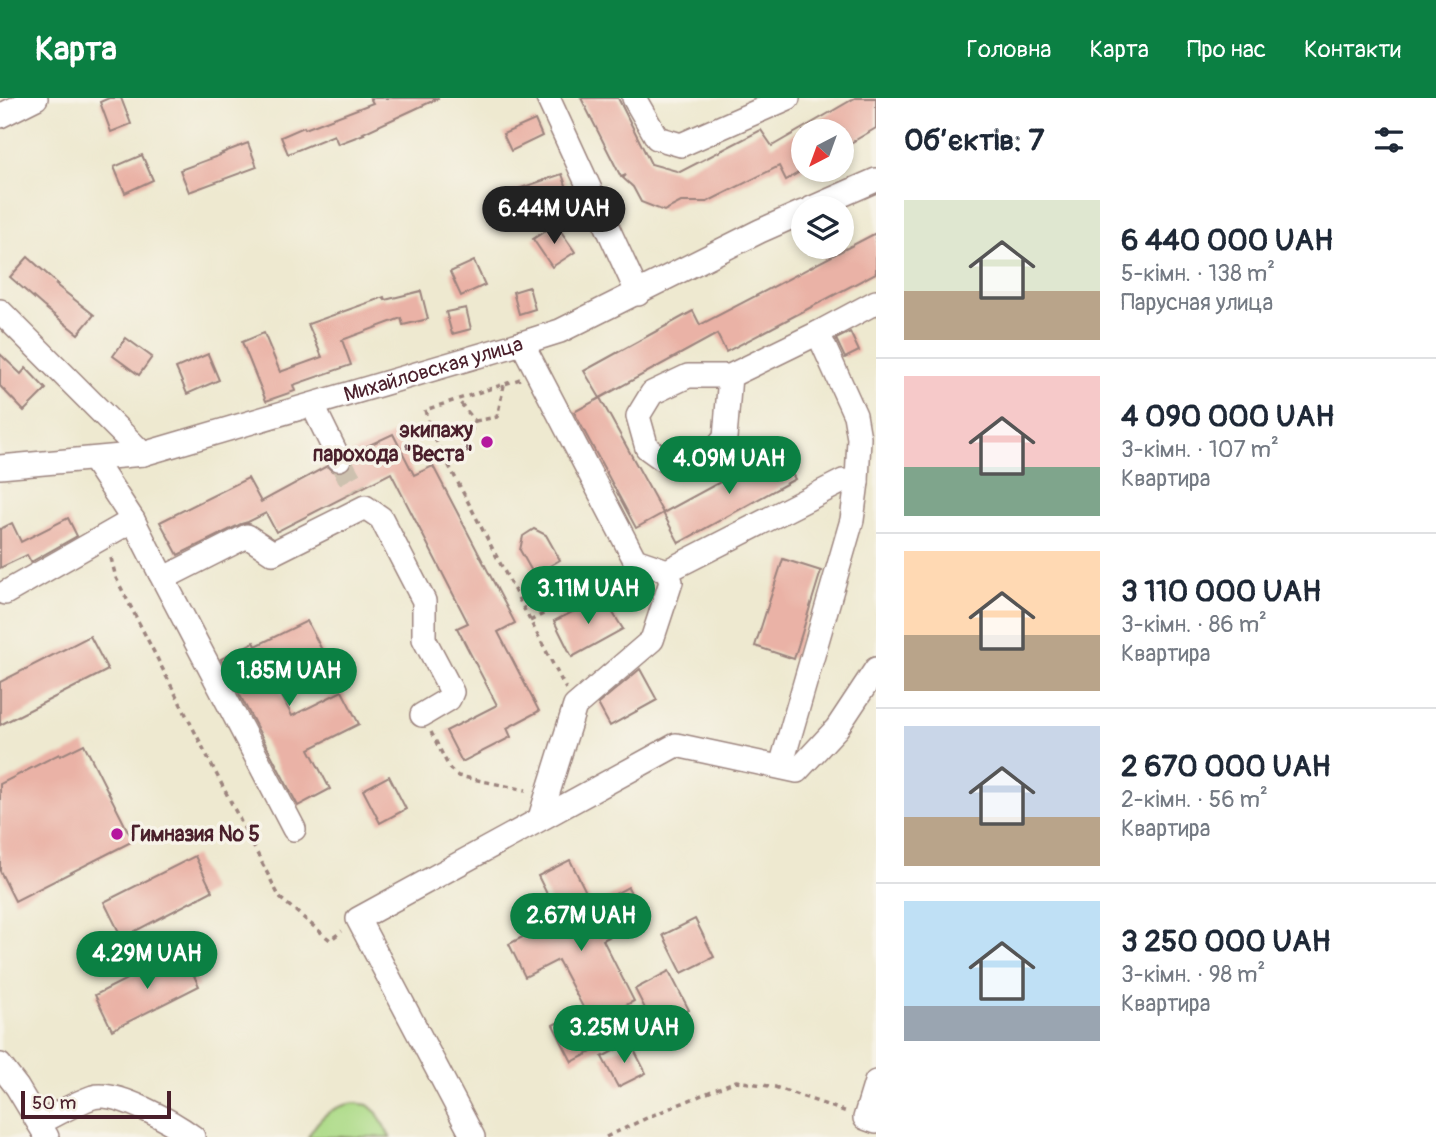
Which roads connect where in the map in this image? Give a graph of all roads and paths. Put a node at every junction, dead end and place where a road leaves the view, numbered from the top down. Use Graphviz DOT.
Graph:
graph roads {
  1 [pos="36,98"];
  2 [pos="548,98"];
  3 [pos="634,98"];
  4 [pos="788,98"];
  5 [pos="0,116"];
  6 [pos="876,180"];
  7 [pos="839,196"];
  8 [pos="791,217"];
  9 [pos="638,294"];
  10 [pos="876,303"];
  11 [pos="0,311"];
  12 [pos="818,333"];
  13 [pos="522,343"];
  14 [pos="537,374"];
  15 [pos="730,376"];
  16 [pos="503,385"];
  17 [pos="458,400"];
  18 [pos="313,406"];
  19 [pos="475,421"];
  20 [pos="434,437"];
  21 [pos="143,454"];
  22 [pos="93,459"];
  23 [pos="339,459"];
  24 [pos="0,467"];
  25 [pos="857,482"];
  26 [pos="132,520"];
  27 [pos="667,571"];
  28 [pos="160,573"];
  29 [pos="116,578"];
  30 [pos="599,584"];
  31 [pos="5,593"];
  32 [pos="530,621"];
  33 [pos="876,670"];
  34 [pos="575,706"];
  35 [pos="422,715"];
  36 [pos="781,766"];
  37 [pos="547,794"];
  38 [pos="540,818"];
  39 [pos="294,829"];
  40 [pos="330,940"];
  41 [pos="0,1065"];
  42 [pos="876,1082"];
  43 [pos="871,1120"];
  44 [pos="43,1130"];
  45 [pos="193,1137"];
  46 [pos="473,1137"];
  47 [pos="606,1137"];
  1 -- 5 [label="street"];
  2 -- 9 [label="street"];
  3 -- 4 [label="street"];
  6 -- 7 [label="street"];
  8 -- 9 [label="street, Михайловская улица"];
  9 -- 13 [label="street, Михайловская улица"];
  10 -- 12 [label="street"];
  11 -- 21 [label="street"];
  12 -- 15 [label="street"];
  12 -- 25 [label="street"];
  13 -- 14 [label="street"];
  13 -- 18 [label="street, Михайловская улица"];
  14 -- 16 [label="path"];
  14 -- 27 [label="street"];
  15 -- 15 [label="street"];
  16 -- 17 [label="path"];
  16 -- 19 [label="path"];
  17 -- 19 [label="path"];
  17 -- 20 [label="path"];
  18 -- 21 [label="street, Михайловская улица"];
  18 -- 23 [label="street"];
  19 -- 20 [label="path"];
  20 -- 32 [label="path"];
  21 -- 22 [label="street, Михайловская улица"];
  22 -- 24 [label="street, Михайловская улица"];
  22 -- 26 [label="street"];
  25 -- 27 [label="street"];
  25 -- 36 [label="street"];
  26 -- 28 [label="street"];
  26 -- 31 [label="street"];
  27 -- 34 [label="street"];
  28 -- 35 [label="street"];
  28 -- 39 [label="street"];
  29 -- 40 [label="path"];
  30 -- 32 [label="path"];
  32 -- 34 [label="path"];
  33 -- 36 [label="street"];
  34 -- 37 [label="street"];
  35 -- 37 [label="path"];
  36 -- 38 [label="street"];
  37 -- 38 [label="street"];
  38 -- 46 [label="street"];
  41 -- 44 [label="street"];
  42 -- 43 [label="street"];
  43 -- 47 [label="path"];
  44 -- 45 [label="street"];
}
